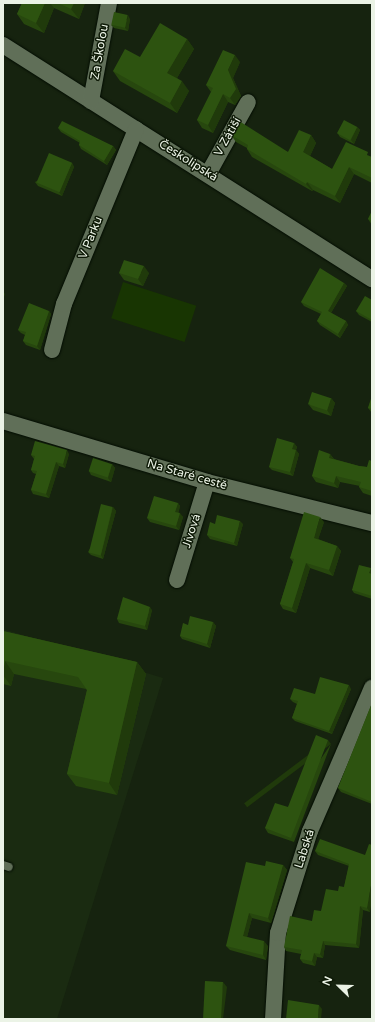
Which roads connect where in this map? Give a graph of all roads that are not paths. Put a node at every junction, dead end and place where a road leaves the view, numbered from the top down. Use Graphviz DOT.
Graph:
graph roads {
  1 [pos="109,3"];
  2 [pos="3,45"];
  3 [pos="91,101"];
  4 [pos="248,102"];
  5 [pos="136,129"];
  6 [pos="208,174"];
  7 [pos="372,279"];
  8 [pos="52,350"];
  9 [pos="3,421"];
  10 [pos="207,482"];
  11 [pos="372,523"];
  12 [pos="177,580"];
  13 [pos="372,688"];
  14 [pos="273,1019"];
  1 -- 3 [label="street, Za Školou"];
  2 -- 3 [label="street, Českolipská"];
  3 -- 5 [label="street, Českolipská"];
  4 -- 6 [label="street, V Zátiší"];
  5 -- 6 [label="street, Českolipská"];
  5 -- 8 [label="street, V Parku"];
  6 -- 7 [label="street, Českolipská"];
  9 -- 10 [label="street, Na Staré cestě"];
  10 -- 11 [label="street, Na Staré cestě"];
  10 -- 12 [label="street, Jívová"];
  13 -- 14 [label="street, Labská"];
}
